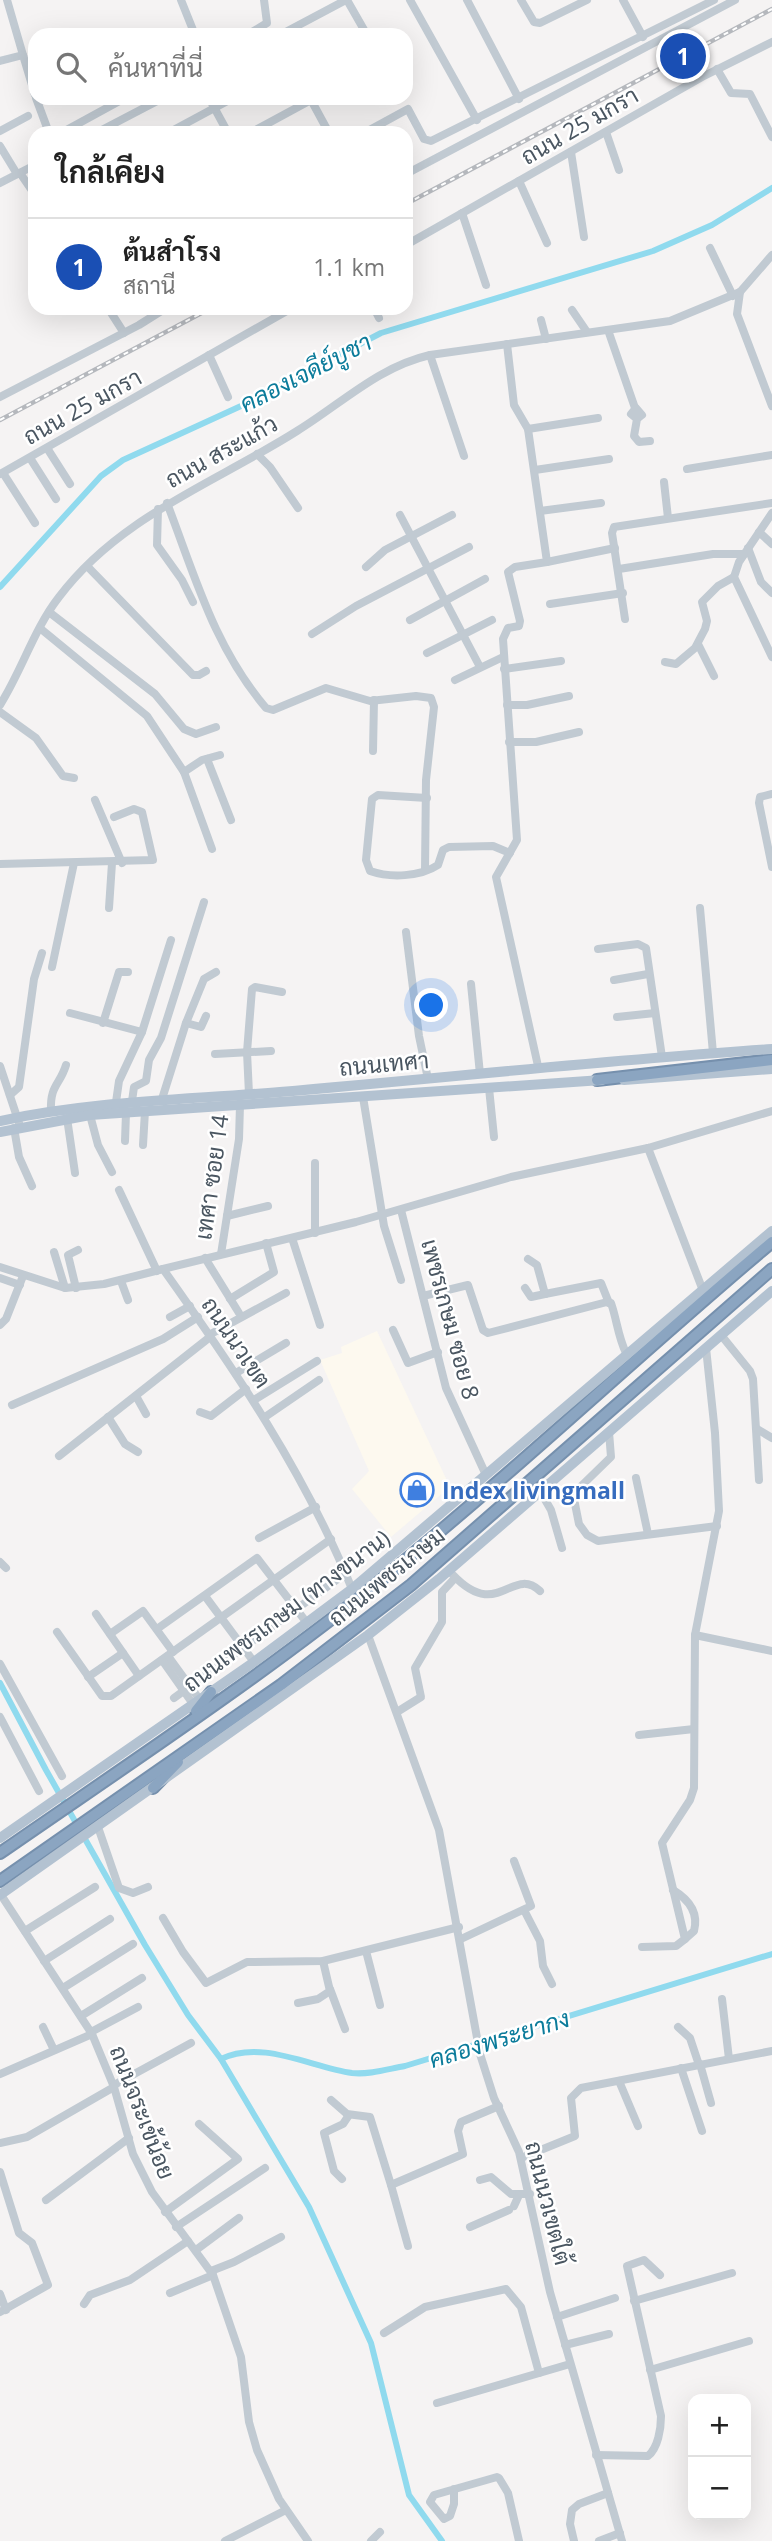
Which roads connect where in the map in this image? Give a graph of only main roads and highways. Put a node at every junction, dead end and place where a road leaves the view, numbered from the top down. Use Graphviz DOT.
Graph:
graph roads {
  1 [pos="772,1049"];
  2 [pos="772,1060"];
  3 [pos="772,1069"];
  4 [pos="465,1076"];
  5 [pos="416,1080"];
  6 [pos="597,1080"];
  7 [pos="466,1090"];
  8 [pos="419,1094"];
  9 [pos="0,1121"];
  10 [pos="17,1124"];
  11 [pos="0,1132"];
  12 [pos="772,1231"];
  13 [pos="772,1242"];
  14 [pos="772,1269"];
  15 [pos="772,1291"];
  16 [pos="520,1491"];
  17 [pos="452,1520"];
  18 [pos="211,1692"];
  19 [pos="185,1723"];
  20 [pos="191,1746"];
  21 [pos="153,1788"];
  22 [pos="93,1825"];
  23 [pos="0,1838"];
  24 [pos="66,1842"];
  25 [pos="0,1853"];
  26 [pos="0,1881"];
  27 [pos="1,1895"];
  1 -- 4 [label="main road, ถนนเทศา"];
  2 -- 6 [label="highway"];
  3 -- 6 [label="main road, ถนนเทศา"];
  4 -- 5 [label="main road, ถนนเทศา"];
  4 -- 7 [label="main road"];
  5 -- 8 [label="main road"];
  5 -- 10 [label="main road, ถนนเทศา"];
  6 -- 7 [label="main road, ถนนเทศา"];
  7 -- 8 [label="main road, ถนนเทศา"];
  8 -- 10 [label="main road, ถนนเทศา"];
  9 -- 10 [label="main road, ถนนเทศา"];
  10 -- 11 [label="main road, ถนนเทศา"];
  12 -- 18 [label="main road, ถนนเพชรเกษม (ทางขนาน)"];
  13 -- 17 [label="highway, ถนนเพชรเกษม"];
  14 -- 16 [label="highway, ถนนเพชรเกษม"];
  15 -- 21 [label="main road"];
  16 -- 17 [label="highway"];
  16 -- 20 [label="highway, ถนนเพชรเกษม"];
  17 -- 19 [label="highway, ถนนเพชรเกษม"];
  18 -- 19 [label="highway"];
  18 -- 23 [label="main road, ถนนเพชรเกษม (ทางขนาน)"];
  19 -- 25 [label="highway, ถนนเพชรเกษม"];
  20 -- 21 [label="highway"];
  20 -- 22 [label="highway, ถนนเพชรเกษม"];
  21 -- 22 [label="main road"];
  22 -- 24 [label="highway, ถนนเพชรเกษม"];
  24 -- 26 [label="highway, ถนนเพชรเกษม"];
  24 -- 27 [label="main road"];
}
